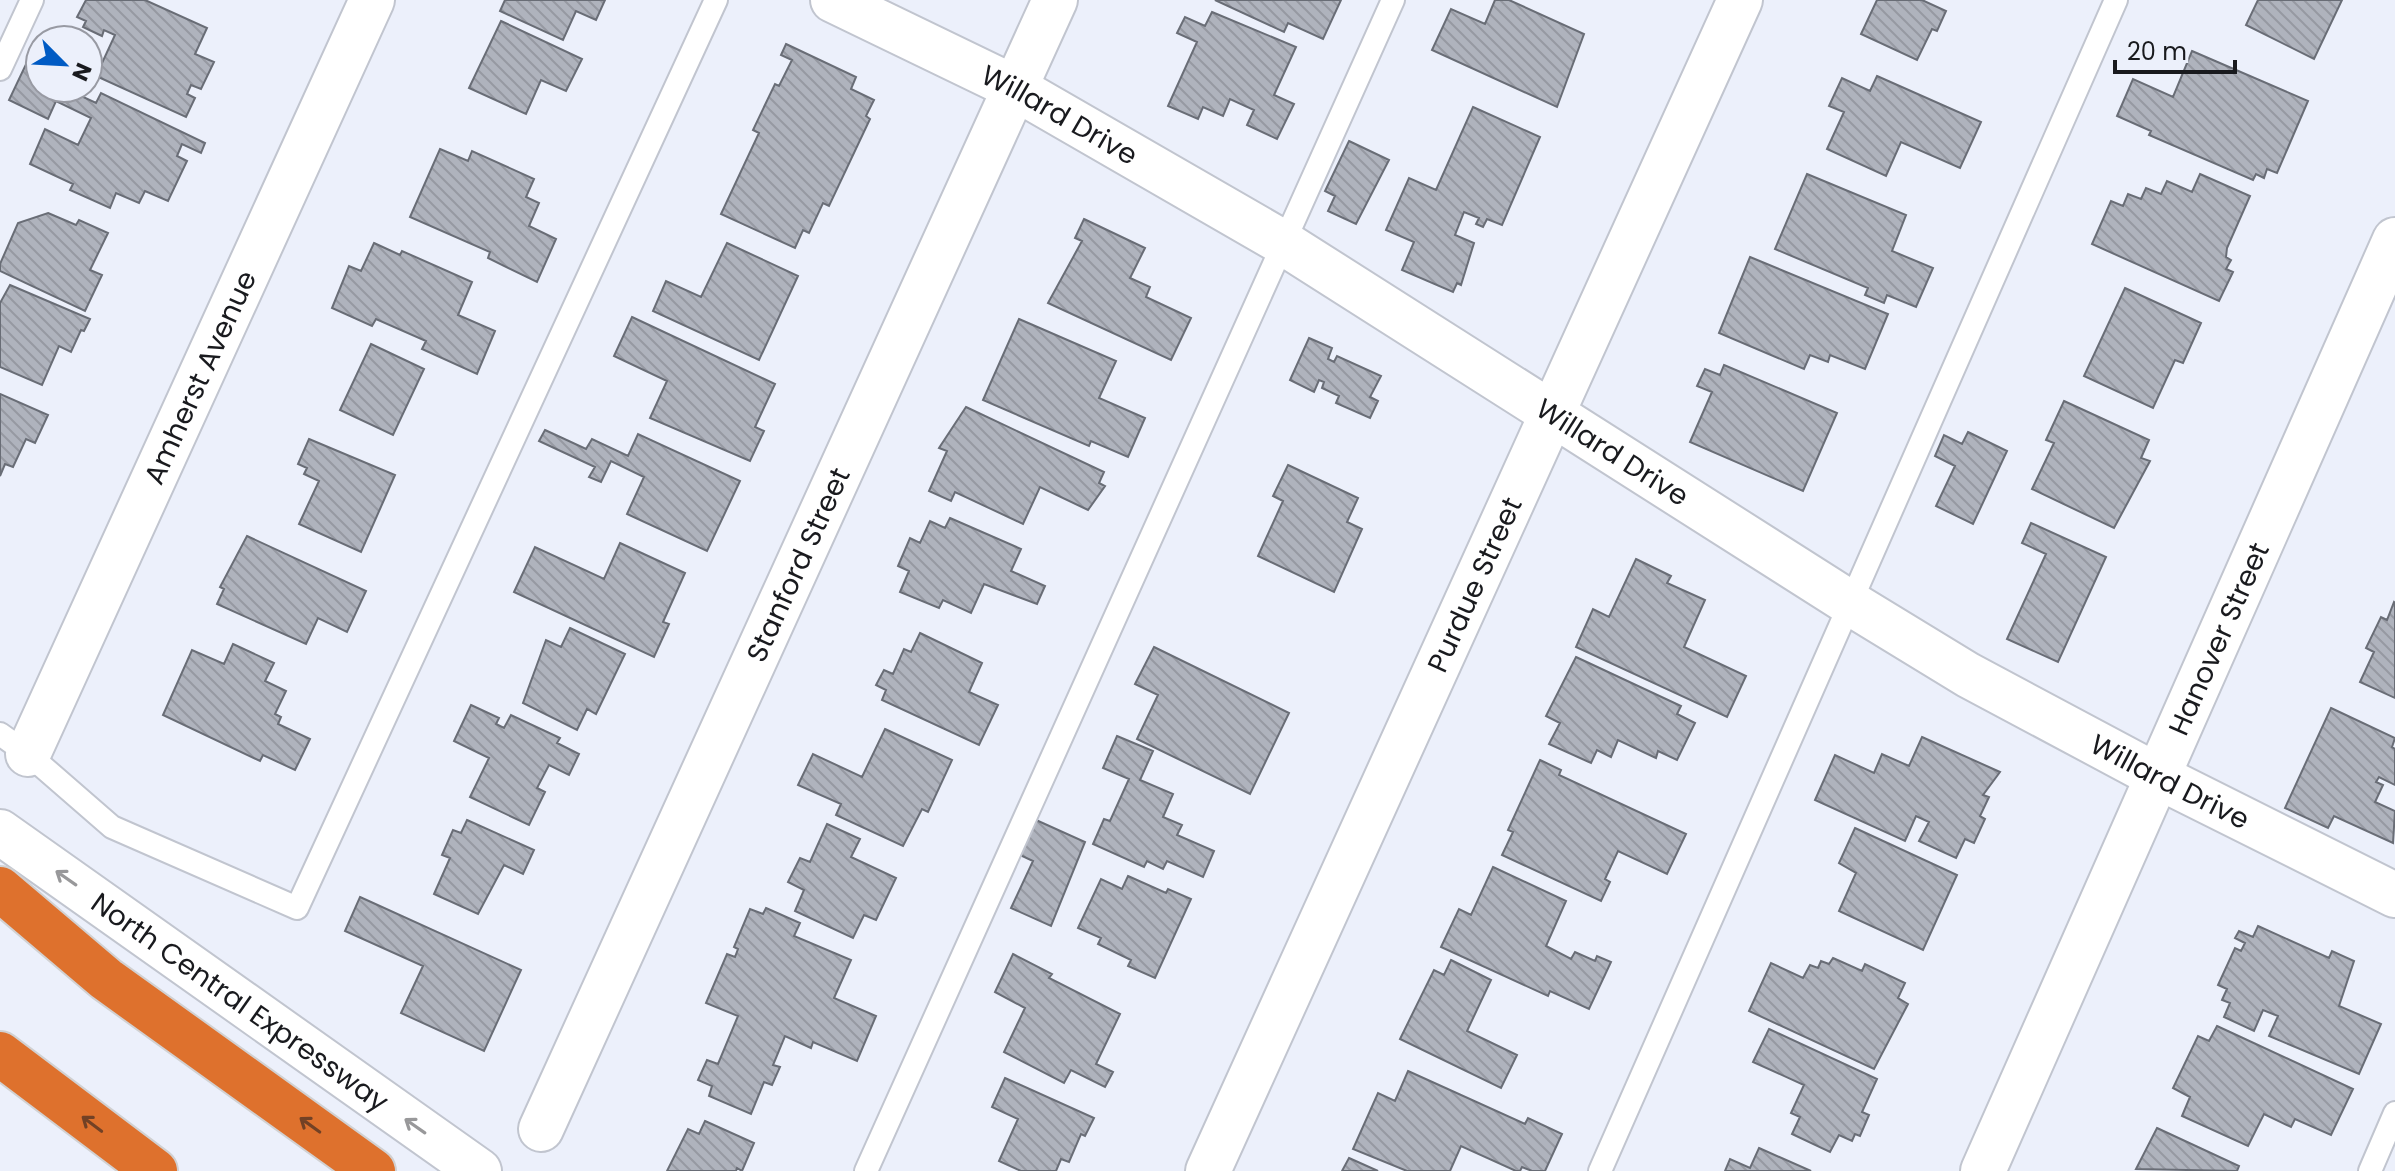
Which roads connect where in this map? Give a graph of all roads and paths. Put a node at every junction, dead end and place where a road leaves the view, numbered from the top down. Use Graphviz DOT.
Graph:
graph roads {
  1 [pos="32,0"];
  2 [pos="372,0"];
  3 [pos="716,0"];
  4 [pos="833,0"];
  5 [pos="1055,0"];
  6 [pos="1393,0"];
  7 [pos="1740,0"];
  8 [pos="2116,0"];
  9 [pos="0,69"];
  10 [pos="1015,88"];
  11 [pos="2395,240"];
  12 [pos="1282,242"];
  13 [pos="1554,414"];
  14 [pos="1850,603"];
  15 [pos="14,744"];
  16 [pos="2159,777"];
  17 [pos="0,832"];
  18 [pos="0,889"];
  19 [pos="2395,895"];
  20 [pos="0,1054"];
  21 [pos="2395,1113"];
  22 [pos="541,1129"];
  23 [pos="155,1171"];
  24 [pos="373,1171"];
  25 [pos="479,1171"];
  26 [pos="866,1171"];
  27 [pos="1208,1171"];
  28 [pos="1600,1171"];
  29 [pos="1983,1171"];
  30 [pos="2370,1171"];
  1 -- 9 [label="lane"];
  2 -- 15 [label="street, Amherst Avenue"];
  3 -- 15 [label="lane"];
  4 -- 10 [label="street, Willard Drive"];
  5 -- 10 [label="street, Stanford Street"];
  6 -- 12 [label="lane"];
  7 -- 13 [label="street, Purdue Street"];
  8 -- 14 [label="lane"];
  10 -- 12 [label="street, Willard Drive"];
  10 -- 22 [label="street, Stanford Street"];
  11 -- 16 [label="street, Hanover Street"];
  12 -- 13 [label="street, Willard Drive"];
  12 -- 26 [label="lane"];
  13 -- 14 [label="street, Willard Drive"];
  13 -- 27 [label="street, Purdue Street"];
  14 -- 16 [label="street, Willard Drive"];
  14 -- 28 [label="lane"];
  16 -- 19 [label="street, Willard Drive"];
  16 -- 29 [label="street, Hanover Street"];
  25 -- 17 [label="street, North Central Expressway, one-way"];
  24 -- 18 [label="highway, one-way"];
  23 -- 20 [label="highway, one-way"];
  21 -- 30 [label="lane"];
}
